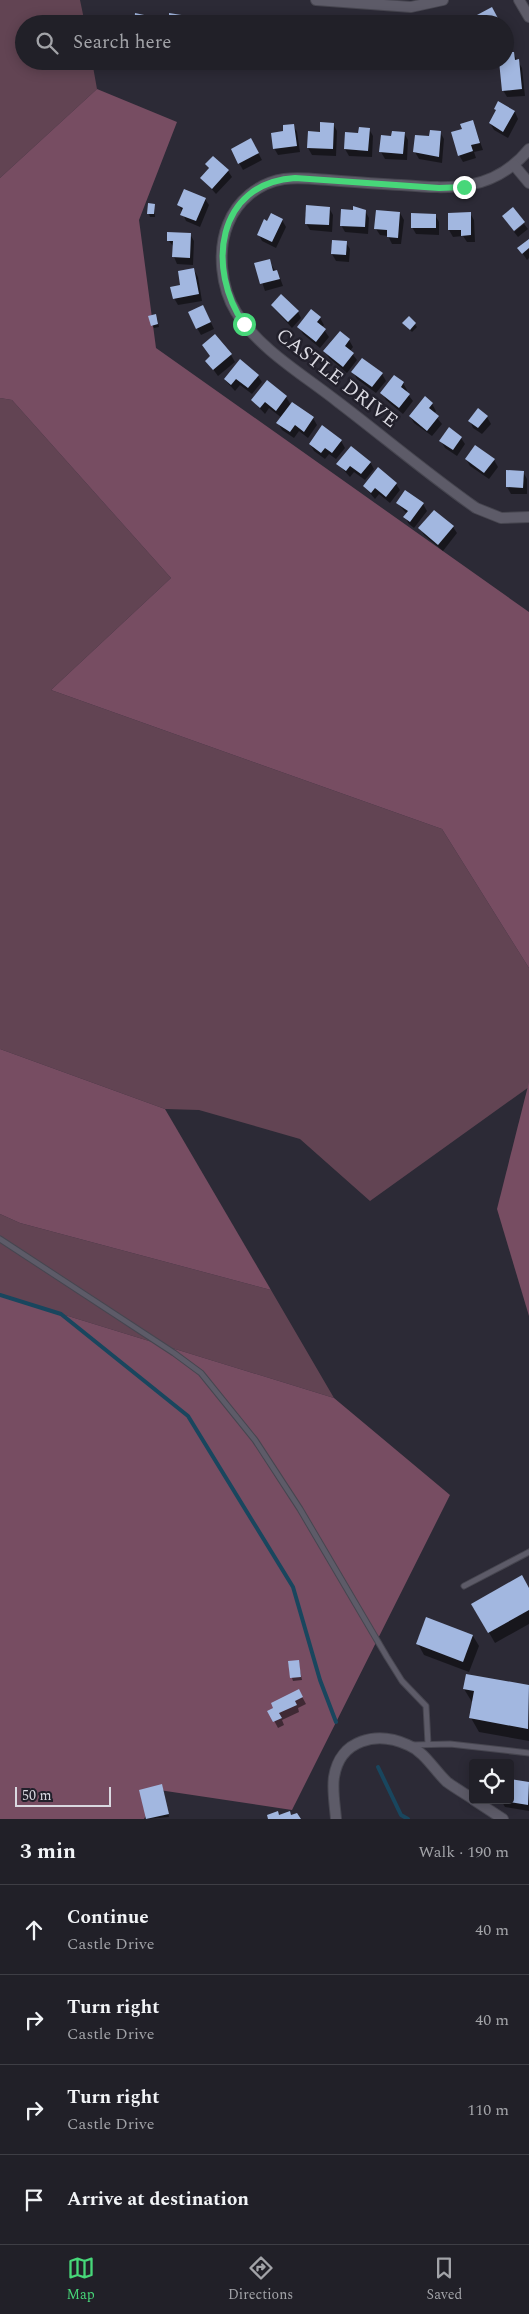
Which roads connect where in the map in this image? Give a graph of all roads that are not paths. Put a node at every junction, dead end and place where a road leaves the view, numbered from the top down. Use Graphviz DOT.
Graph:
graph roads {
  1 [pos="316,0"];
  2 [pos="443,0"];
  3 [pos="520,0"];
  4 [pos="529,17"];
  5 [pos="529,149"];
  6 [pos="514,165"];
  7 [pos="529,183"];
  8 [pos="529,517"];
  9 [pos="0,1239"];
  10 [pos="529,1552"];
  11 [pos="464,1586"];
  12 [pos="428,1744"];
  13 [pos="409,1745"];
  14 [pos="529,1753"];
  15 [pos="469,1797"];
  16 [pos="480,1804"];
  17 [pos="336,1819"];
  18 [pos="503,1819"];
  1 -- 2 [label="street"];
  3 -- 4 [label="street"];
  5 -- 6 [label="street, CASTLE DRIVE"];
  6 -- 7 [label="street"];
  6 -- 8 [label="street, CASTLE DRIVE"];
  9 -- 12 [label="lane"];
  10 -- 11 [label="lane"];
  12 -- 13 [label="lane"];
  12 -- 14 [label="lane"];
  13 -- 15 [label="street"];
  13 -- 17 [label="street"];
  16 -- 18 [label="street"];
}
